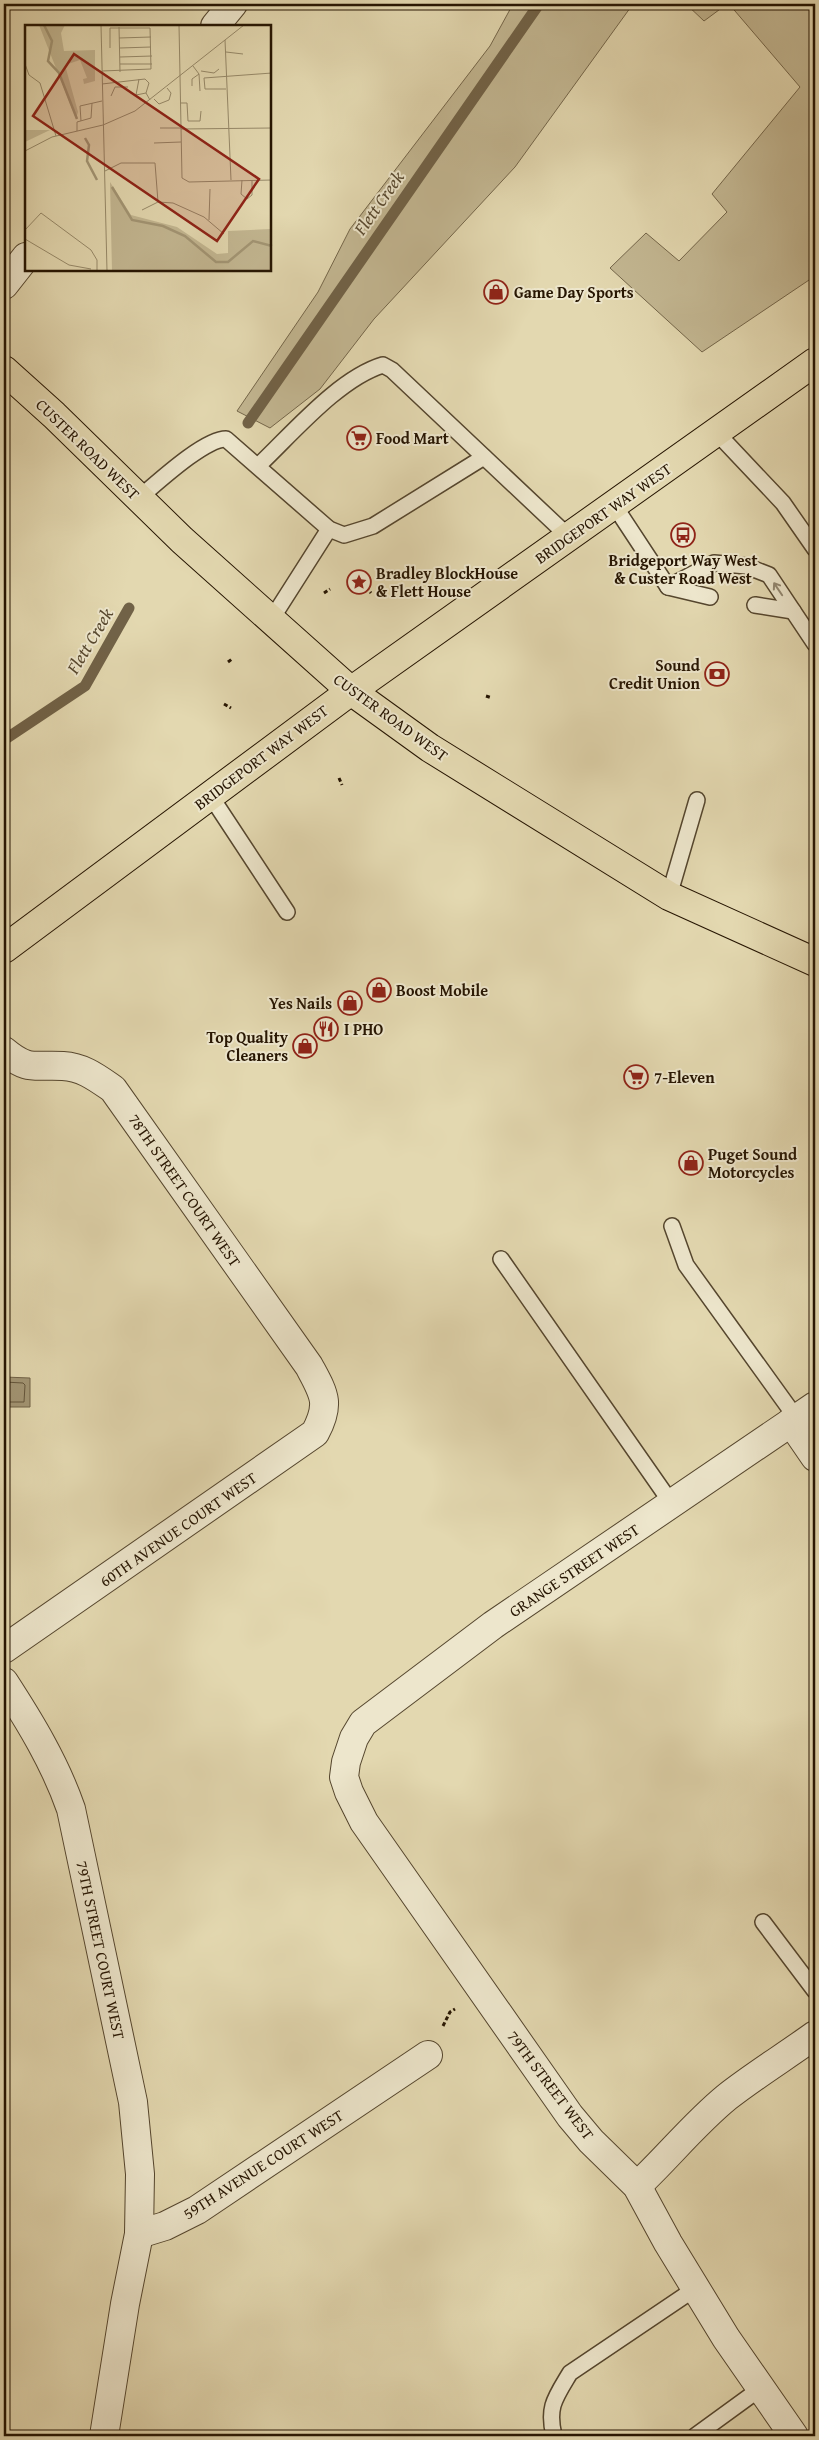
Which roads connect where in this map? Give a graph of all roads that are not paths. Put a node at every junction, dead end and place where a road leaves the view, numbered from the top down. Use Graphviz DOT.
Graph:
graph roads {
  1 [pos="233,4"];
  2 [pos="216,25"];
  3 [pos="25,258"];
  4 [pos="4,285"];
  5 [pos="815,362"];
  6 [pos="4,370"];
  7 [pos="716,432"];
  8 [pos="484,457"];
  9 [pos="258,466"];
  10 [pos="139,498"];
  11 [pos="614,505"];
  12 [pos="329,529"];
  13 [pos="569,537"];
  14 [pos="815,549"];
  15 [pos="668,587"];
  16 [pos="710,597"];
  17 [pos="755,605"];
  18 [pos="793,611"];
  19 [pos="271,620"];
  20 [pos="815,644"];
  21 [pos="351,691"];
  22 [pos="210,795"];
  23 [pos="697,800"];
  24 [pos="669,896"];
  25 [pos="287,912"];
  26 [pos="4,949"];
  27 [pos="815,962"];
  28 [pos="4,1051"];
  29 [pos="672,1226"];
  30 [pos="501,1259"];
  31 [pos="322,1391"];
  32 [pos="801,1416"];
  33 [pos="815,1457"];
  34 [pos="672,1504"];
  35 [pos="4,1649"];
  36 [pos="4,1682"];
  37 [pos="350,1752"];
  38 [pos="763,1922"];
  39 [pos="815,1991"];
  40 [pos="815,2035"];
  41 [pos="428,2055"];
  42 [pos="637,2186"];
  43 [pos="140,2234"];
  44 [pos="696,2288"];
  45 [pos="761,2388"];
  46 [pos="104,2436"];
  47 [pos="554,2436"];
  48 [pos="695,2436"];
  49 [pos="794,2436"];
  1 -- 2 [label="street"];
  3 -- 4 [label="street"];
  5 -- 7 [label="main road, BRIDGEPORT WAY WEST"];
  6 -- 10 [label="main road, CUSTER ROAD WEST"];
  7 -- 11 [label="main road, BRIDGEPORT WAY WEST"];
  7 -- 14 [label="lane"];
  8 -- 9 [label="lane"];
  8 -- 12 [label="lane"];
  8 -- 13 [label="lane"];
  9 -- 10 [label="lane"];
  9 -- 12 [label="lane"];
  10 -- 19 [label="main road, CUSTER ROAD WEST"];
  11 -- 13 [label="main road, BRIDGEPORT WAY WEST"];
  11 -- 15 [label="lane"];
  12 -- 19 [label="lane"];
  13 -- 21 [label="main road, BRIDGEPORT WAY WEST"];
  15 -- 16 [label="lane"];
  18 -- 15 [label="lane, one-way"];
  17 -- 18 [label="lane"];
  18 -- 20 [label="lane"];
  19 -- 21 [label="main road, CUSTER ROAD WEST"];
  21 -- 22 [label="main road, BRIDGEPORT WAY WEST"];
  21 -- 24 [label="main road, CUSTER ROAD WEST"];
  22 -- 25 [label="lane"];
  22 -- 26 [label="main road, BRIDGEPORT WAY WEST"];
  23 -- 24 [label="lane"];
  24 -- 27 [label="main road, CUSTER ROAD WEST"];
  28 -- 31 [label="street, 78TH STREET COURT WEST"];
  29 -- 32 [label="lane"];
  30 -- 34 [label="lane"];
  31 -- 35 [label="street, 60TH AVENUE COURT WEST"];
  32 -- 33 [label="street"];
  32 -- 34 [label="street, GRANGE STREET WEST"];
  34 -- 37 [label="street, GRANGE STREET WEST"];
  36 -- 43 [label="street, 79TH STREET COURT WEST"];
  37 -- 42 [label="street, 79TH STREET WEST"];
  38 -- 39 [label="lane"];
  40 -- 42 [label="street"];
  41 -- 43 [label="street, 59TH AVENUE COURT WEST"];
  42 -- 44 [label="street, 79TH STREET WEST"];
  43 -- 46 [label="street"];
  44 -- 45 [label="street, 79TH STREET WEST"];
  44 -- 47 [label="lane"];
  45 -- 48 [label="lane"];
  45 -- 49 [label="street, 79TH STREET WEST"];
}
